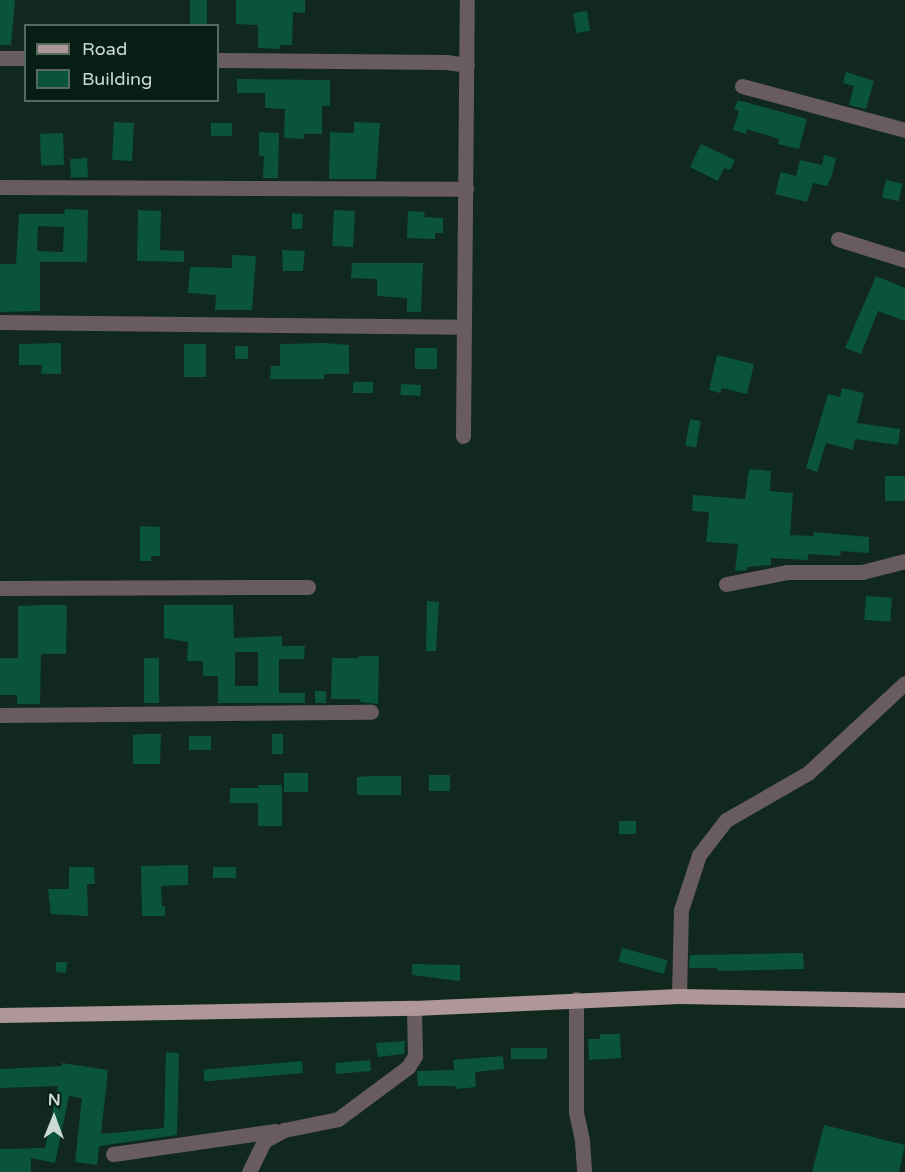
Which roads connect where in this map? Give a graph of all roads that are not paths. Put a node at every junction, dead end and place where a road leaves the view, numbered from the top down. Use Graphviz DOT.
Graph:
graph roads {
  1 [pos="467,0"];
  2 [pos="0,58"];
  3 [pos="24,58"];
  4 [pos="219,60"];
  5 [pos="467,65"];
  6 [pos="741,86"];
  7 [pos="905,130"];
  8 [pos="0,187"];
  9 [pos="466,189"];
  10 [pos="838,239"];
  11 [pos="905,260"];
  12 [pos="0,321"];
  13 [pos="464,327"];
  14 [pos="463,436"];
  15 [pos="905,561"];
  16 [pos="726,584"];
  17 [pos="308,587"];
  18 [pos="0,588"];
  19 [pos="905,683"];
  20 [pos="371,712"];
  21 [pos="0,716"];
  22 [pos="679,996"];
  23 [pos="576,999"];
  24 [pos="905,1000"];
  25 [pos="414,1008"];
  26 [pos="0,1015"];
  27 [pos="284,1130"];
  28 [pos="113,1154"];
  29 [pos="249,1172"];
  30 [pos="584,1172"];
  1 -- 5 [label="street"];
  2 -- 3 [label="street"];
  4 -- 5 [label="street"];
  5 -- 9 [label="street"];
  6 -- 7 [label="street"];
  8 -- 9 [label="street"];
  9 -- 13 [label="street"];
  10 -- 11 [label="street"];
  12 -- 13 [label="street"];
  13 -- 14 [label="street"];
  15 -- 16 [label="street"];
  17 -- 18 [label="street"];
  19 -- 22 [label="street"];
  20 -- 21 [label="street"];
  22 -- 23 [label="main road"];
  22 -- 24 [label="main road"];
  23 -- 25 [label="main road"];
  23 -- 30 [label="street"];
  25 -- 26 [label="main road"];
  25 -- 27 [label="street"];
  27 -- 28 [label="street"];
  27 -- 29 [label="street"];
}
